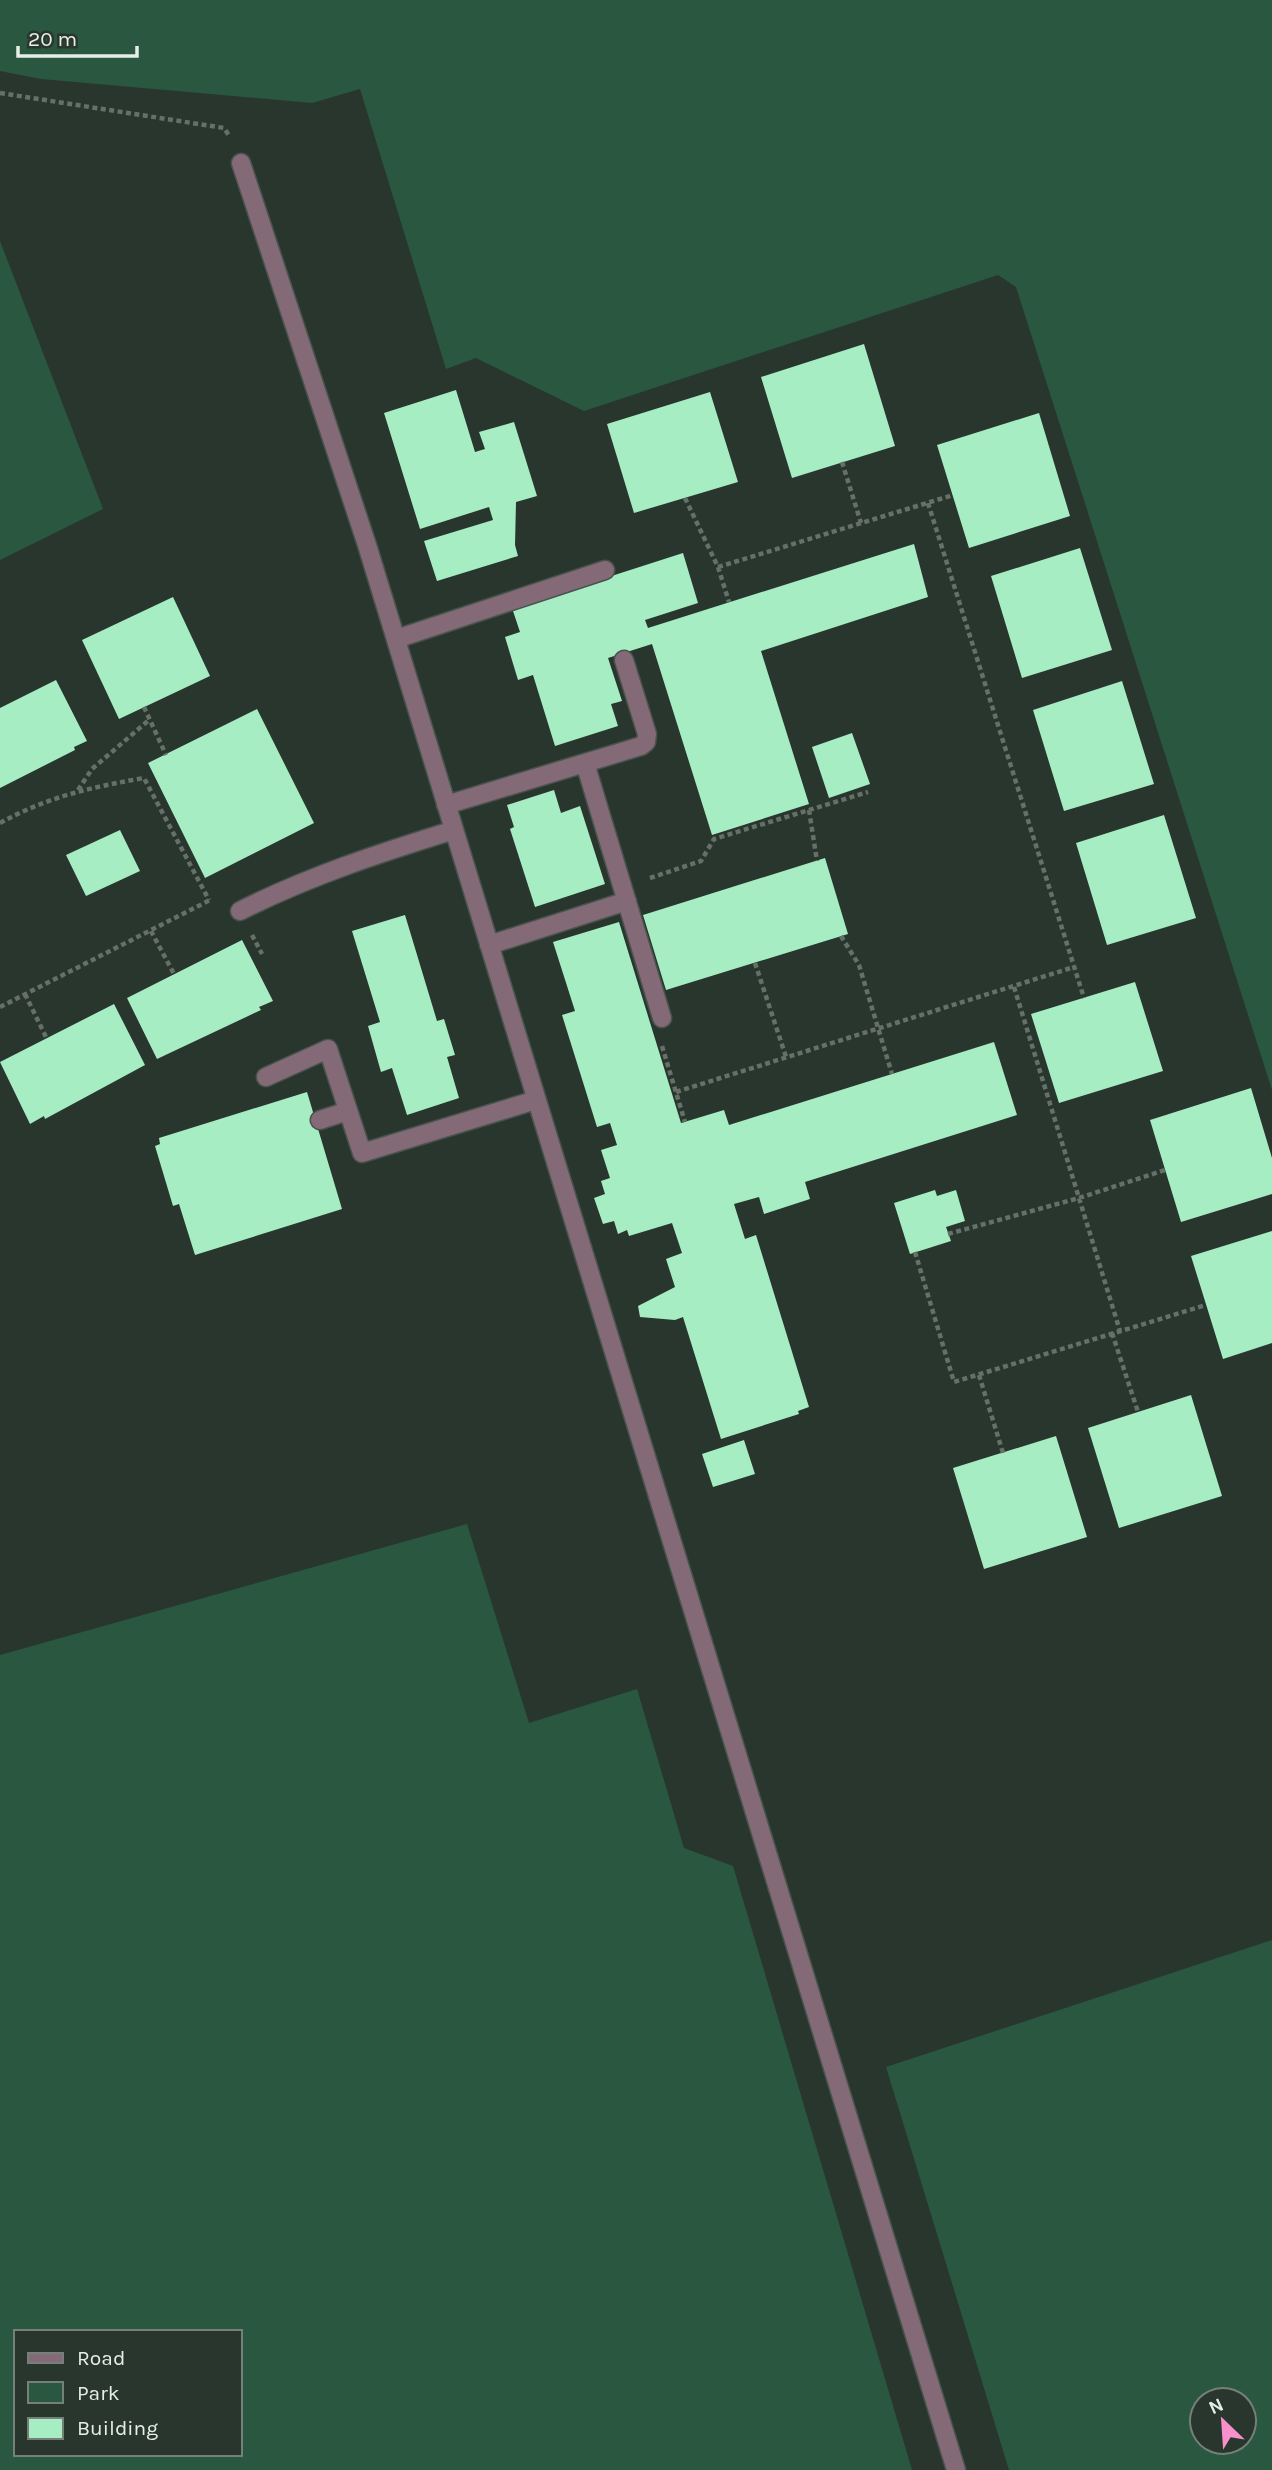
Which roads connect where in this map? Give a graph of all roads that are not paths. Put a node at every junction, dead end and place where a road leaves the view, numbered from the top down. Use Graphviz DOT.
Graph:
graph roads {
  1 [pos="241,163"];
  2 [pos="605,570"];
  3 [pos="396,639"];
  4 [pos="624,660"];
  5 [pos="584,762"];
  6 [pos="446,805"];
  7 [pos="454,830"];
  8 [pos="625,894"];
  9 [pos="240,911"];
  10 [pos="489,945"];
  11 [pos="662,1018"];
  12 [pos="266,1077"];
  13 [pos="536,1100"];
  14 [pos="348,1111"];
  15 [pos="320,1120"];
  16 [pos="956,2470"];
  1 -- 3 [label="street"];
  2 -- 3 [label="street"];
  3 -- 6 [label="street"];
  4 -- 5 [label="street"];
  5 -- 6 [label="street"];
  5 -- 8 [label="street"];
  6 -- 7 [label="street"];
  7 -- 9 [label="street"];
  7 -- 10 [label="street"];
  8 -- 10 [label="street"];
  8 -- 11 [label="street"];
  10 -- 13 [label="street"];
  12 -- 14 [label="street"];
  13 -- 14 [label="street"];
  13 -- 16 [label="street"];
  14 -- 15 [label="street"];
}
